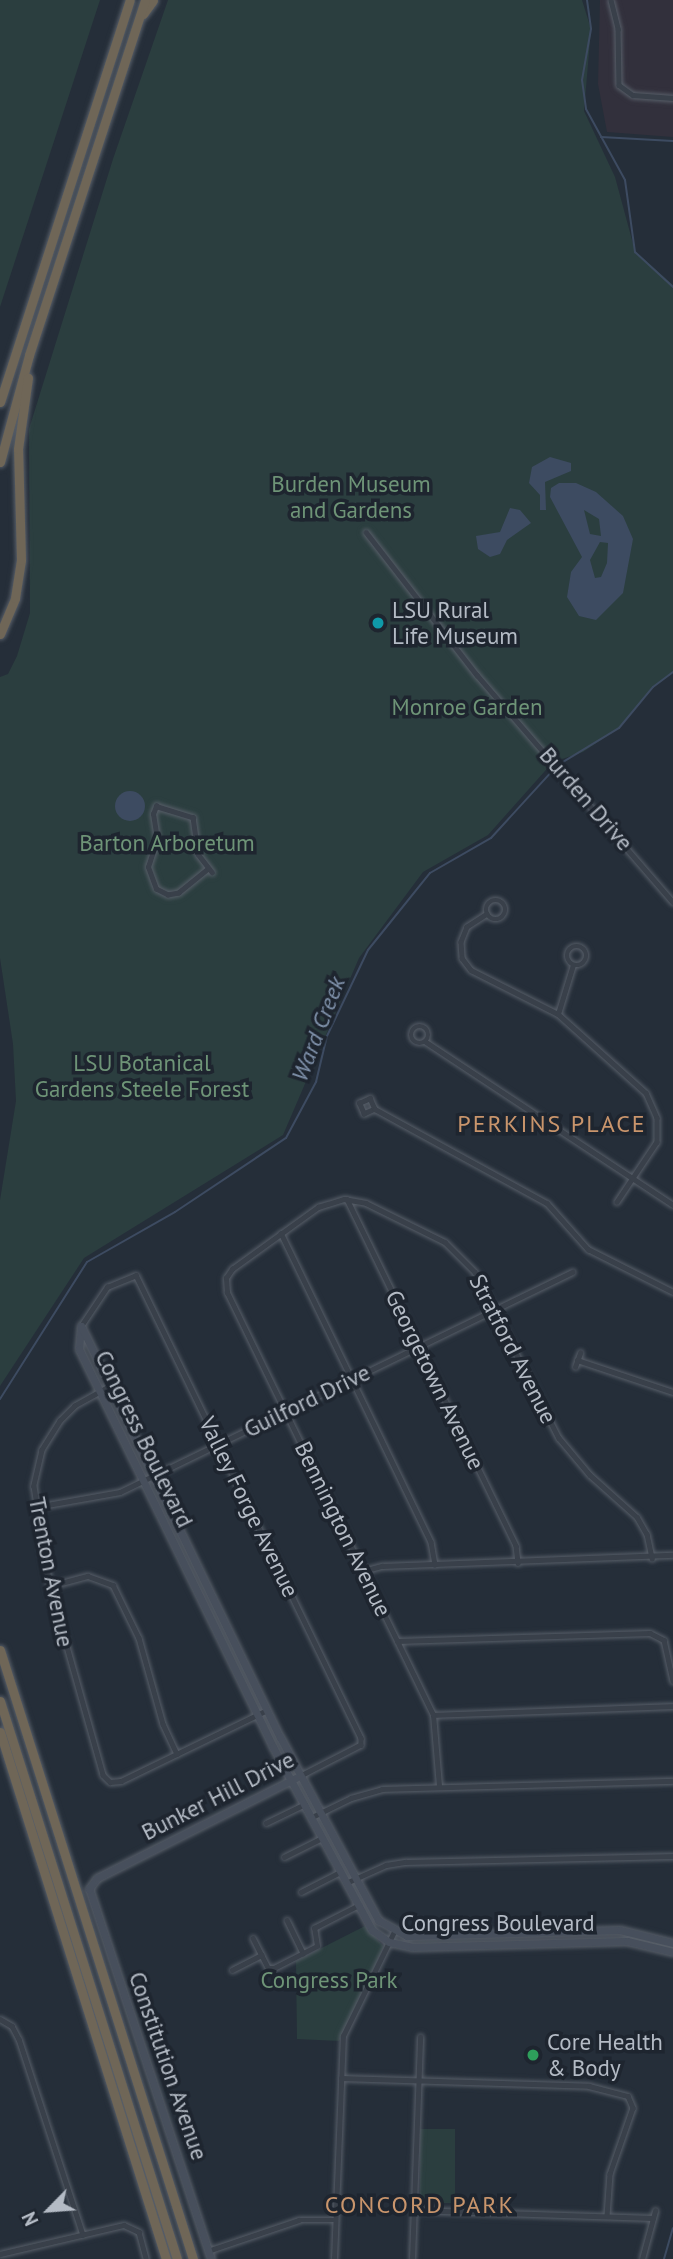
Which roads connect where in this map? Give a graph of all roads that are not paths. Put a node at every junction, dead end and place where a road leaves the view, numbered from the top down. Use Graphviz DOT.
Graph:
graph roads {
  1 [pos="130,0"];
  2 [pos="145,0"];
  3 [pos="153,0"];
  4 [pos="611,0"];
  5 [pos="139,18"];
  6 [pos="673,98"];
  7 [pos="29,355"];
  8 [pos="6,380"];
  9 [pos="0,391"];
  10 [pos="0,402"];
  11 [pos="0,462"];
  12 [pos="366,533"];
  13 [pos="0,634"];
  14 [pos="209,871"];
  15 [pos="673,902"];
  16 [pos="487,914"];
  17 [pos="573,965"];
  18 [pos="558,1014"];
  19 [pos="426,1042"];
  20 [pos="375,1109"];
  21 [pos="632,1179"];
  22 [pos="347,1199"];
  23 [pos="617,1202"];
  24 [pos="673,1205"];
  25 [pos="281,1233"];
  26 [pos="572,1272"];
  27 [pos="673,1292"];
  28 [pos="495,1309"];
  29 [pos="81,1326"];
  30 [pos="419,1347"];
  31 [pos="92,1353"];
  32 [pos="580,1353"];
  33 [pos="83,1358"];
  34 [pos="577,1360"];
  35 [pos="575,1367"];
  36 [pos="352,1379"];
  37 [pos="109,1387"];
  38 [pos="100,1392"];
  39 [pos="673,1392"];
  40 [pos="285,1411"];
  41 [pos="219,1444"];
  42 [pos="152,1476"];
  43 [pos="143,1480"];
  44 [pos="36,1507"];
  45 [pos="190,1553"];
  46 [pos="673,1555"];
  47 [pos="181,1558"];
  48 [pos="652,1558"];
  49 [pos="518,1563"];
  50 [pos="435,1565"];
  51 [pos="363,1571"];
  52 [pos="50,1586"];
  53 [pos="229,1632"];
  54 [pos="219,1637"];
  55 [pos="397,1641"];
  56 [pos="0,1650"];
  57 [pos="673,1681"];
  58 [pos="0,1701"];
  59 [pos="673,1706"];
  60 [pos="267,1710"];
  61 [pos="257,1714"];
  62 [pos="433,1715"];
  63 [pos="0,1732"];
  64 [pos="362,1742"];
  65 [pos="177,1754"];
  66 [pos="303,1775"];
  67 [pos="293,1780"];
  68 [pos="673,1781"];
  69 [pos="439,1786"];
  70 [pos="305,1804"];
  71 [pos="322,1812"];
  72 [pos="312,1817"];
  73 [pos="266,1824"];
  74 [pos="323,1838"];
  75 [pos="673,1856"];
  76 [pos="284,1857"];
  77 [pos="340,1872"];
  78 [pos="355,1878"];
  79 [pos="346,1884"];
  80 [pos="90,1885"];
  81 [pos="301,1892"];
  82 [pos="357,1906"];
  83 [pos="287,1920"];
  84 [pos="394,1932"];
  85 [pos="253,1938"];
  86 [pos="389,1942"];
  87 [pos="673,1944"];
  88 [pos="673,1952"];
  89 [pos="303,1953"];
  90 [pos="261,1955"];
  91 [pos="232,1970"];
  92 [pos="0,2019"];
  93 [pos="420,2037"];
  94 [pos="341,2078"];
  95 [pos="419,2080"];
  96 [pos="414,2210"];
  97 [pos="655,2211"];
  98 [pos="607,2216"];
  99 [pos="653,2218"];
  100 [pos="336,2220"];
  101 [pos="83,2235"];
  102 [pos="0,2254"];
  103 [pos="210,2255"];
  104 [pos="146,2259"];
  105 [pos="166,2259"];
  106 [pos="177,2259"];
  107 [pos="194,2259"];
  108 [pos="334,2259"];
  109 [pos="412,2259"];
  110 [pos="642,2259"];
  1 -- 8 [label="highway"];
  2 -- 5 [label="highway"];
  3 -- 5 [label="highway"];
  4 -- 6 [label="street"];
  5 -- 7 [label="highway"];
  7 -- 11 [label="highway"];
  7 -- 13 [label="highway"];
  8 -- 9 [label="highway"];
  8 -- 10 [label="highway"];
  12 -- 15 [label="street, Burden Drive"];
  14 -- 14 [label="street"];
  16 -- 16 [label="street"];
  16 -- 18 [label="street"];
  17 -- 17 [label="street"];
  17 -- 18 [label="street"];
  18 -- 21 [label="street"];
  19 -- 19 [label="street"];
  19 -- 21 [label="street"];
  20 -- 27 [label="street"];
  21 -- 23 [label="street"];
  21 -- 24 [label="street"];
  22 -- 25 [label="street"];
  22 -- 28 [label="street, Stratford Avenue"];
  22 -- 30 [label="street, Georgetown Avenue"];
  25 -- 36 [label="street"];
  25 -- 40 [label="street, Bennington Avenue"];
  26 -- 28 [label="street, Guilford Drive"];
  28 -- 30 [label="street, Guilford Drive"];
  28 -- 48 [label="street, Stratford Avenue"];
  29 -- 31 [label="street, Congress Boulevard"];
  29 -- 33 [label="street, Congress Boulevard"];
  29 -- 41 [label="street, Valley Forge Avenue"];
  30 -- 36 [label="street, Guilford Drive"];
  30 -- 49 [label="street, Georgetown Avenue"];
  31 -- 33 [label="street"];
  31 -- 37 [label="street, Congress Boulevard"];
  32 -- 34 [label="street"];
  33 -- 38 [label="street, Congress Boulevard"];
  34 -- 35 [label="street"];
  34 -- 39 [label="street"];
  36 -- 40 [label="street, Guilford Drive"];
  36 -- 50 [label="street"];
  37 -- 38 [label="street, Trenton Avenue"];
  37 -- 42 [label="street, Congress Boulevard"];
  38 -- 43 [label="street, Congress Boulevard"];
  38 -- 44 [label="street, Trenton Avenue"];
  40 -- 41 [label="street, Guilford Drive"];
  40 -- 51 [label="street, Bennington Avenue"];
  41 -- 42 [label="street, Guilford Drive"];
  41 -- 64 [label="street, Valley Forge Avenue"];
  42 -- 43 [label="street, Guilford Drive"];
  42 -- 45 [label="street, Congress Boulevard"];
  43 -- 44 [label="street, Guilford Drive"];
  43 -- 47 [label="street, Congress Boulevard"];
  44 -- 52 [label="street, Trenton Avenue"];
  45 -- 47 [label="street"];
  45 -- 53 [label="street, Congress Boulevard"];
  46 -- 48 [label="street"];
  47 -- 54 [label="street, Congress Boulevard"];
  48 -- 49 [label="street"];
  49 -- 50 [label="street"];
  50 -- 51 [label="street"];
  51 -- 55 [label="street, Bennington Avenue"];
  52 -- 65 [label="street"];
  52 -- 65 [label="street, Trenton Avenue"];
  53 -- 54 [label="street"];
  53 -- 60 [label="street, Congress Boulevard"];
  54 -- 61 [label="street, Congress Boulevard"];
  55 -- 57 [label="street"];
  55 -- 62 [label="street, Bennington Avenue"];
  56 -- 107 [label="highway"];
  58 -- 106 [label="highway"];
  59 -- 62 [label="street"];
  60 -- 61 [label="street"];
  60 -- 66 [label="street, Congress Boulevard"];
  61 -- 65 [label="street"];
  61 -- 67 [label="street, Congress Boulevard"];
  62 -- 69 [label="street, Bennington Avenue"];
  63 -- 105 [label="highway"];
  64 -- 66 [label="street, Bunker Hill Drive"];
  66 -- 67 [label="street, Bunker Hill Drive"];
  66 -- 71 [label="street, Congress Boulevard"];
  67 -- 70 [label="street, Congress Boulevard"];
  67 -- 80 [label="street, Bunker Hill Drive"];
  68 -- 69 [label="street"];
  69 -- 71 [label="street"];
  70 -- 72 [label="street, Congress Boulevard"];
  70 -- 73 [label="street"];
  71 -- 72 [label="street"];
  71 -- 78 [label="street, Congress Boulevard"];
  72 -- 74 [label="street, Congress Boulevard"];
  74 -- 76 [label="street"];
  74 -- 77 [label="street, Congress Boulevard"];
  75 -- 78 [label="street"];
  77 -- 79 [label="street, Congress Boulevard"];
  77 -- 81 [label="street"];
  78 -- 79 [label="street"];
  78 -- 84 [label="street, Congress Boulevard"];
  79 -- 82 [label="street, Congress Boulevard"];
  80 -- 103 [label="street, Constitution Avenue"];
  82 -- 86 [label="street, Congress Boulevard"];
  82 -- 89 [label="street"];
  83 -- 89 [label="street"];
  84 -- 86 [label="street"];
  84 -- 87 [label="street, Congress Boulevard"];
  85 -- 90 [label="street"];
  86 -- 88 [label="street, Congress Boulevard"];
  86 -- 94 [label="street"];
  89 -- 90 [label="street"];
  90 -- 91 [label="street"];
  92 -- 101 [label="street"];
  93 -- 95 [label="street"];
  94 -- 95 [label="street"];
  94 -- 100 [label="street"];
  95 -- 96 [label="street"];
  95 -- 98 [label="street"];
  96 -- 98 [label="street"];
  96 -- 109 [label="street"];
  97 -- 99 [label="street"];
  98 -- 99 [label="street"];
  99 -- 110 [label="street"];
  100 -- 103 [label="street"];
  100 -- 108 [label="street"];
  101 -- 102 [label="street"];
  101 -- 104 [label="street"];
}
